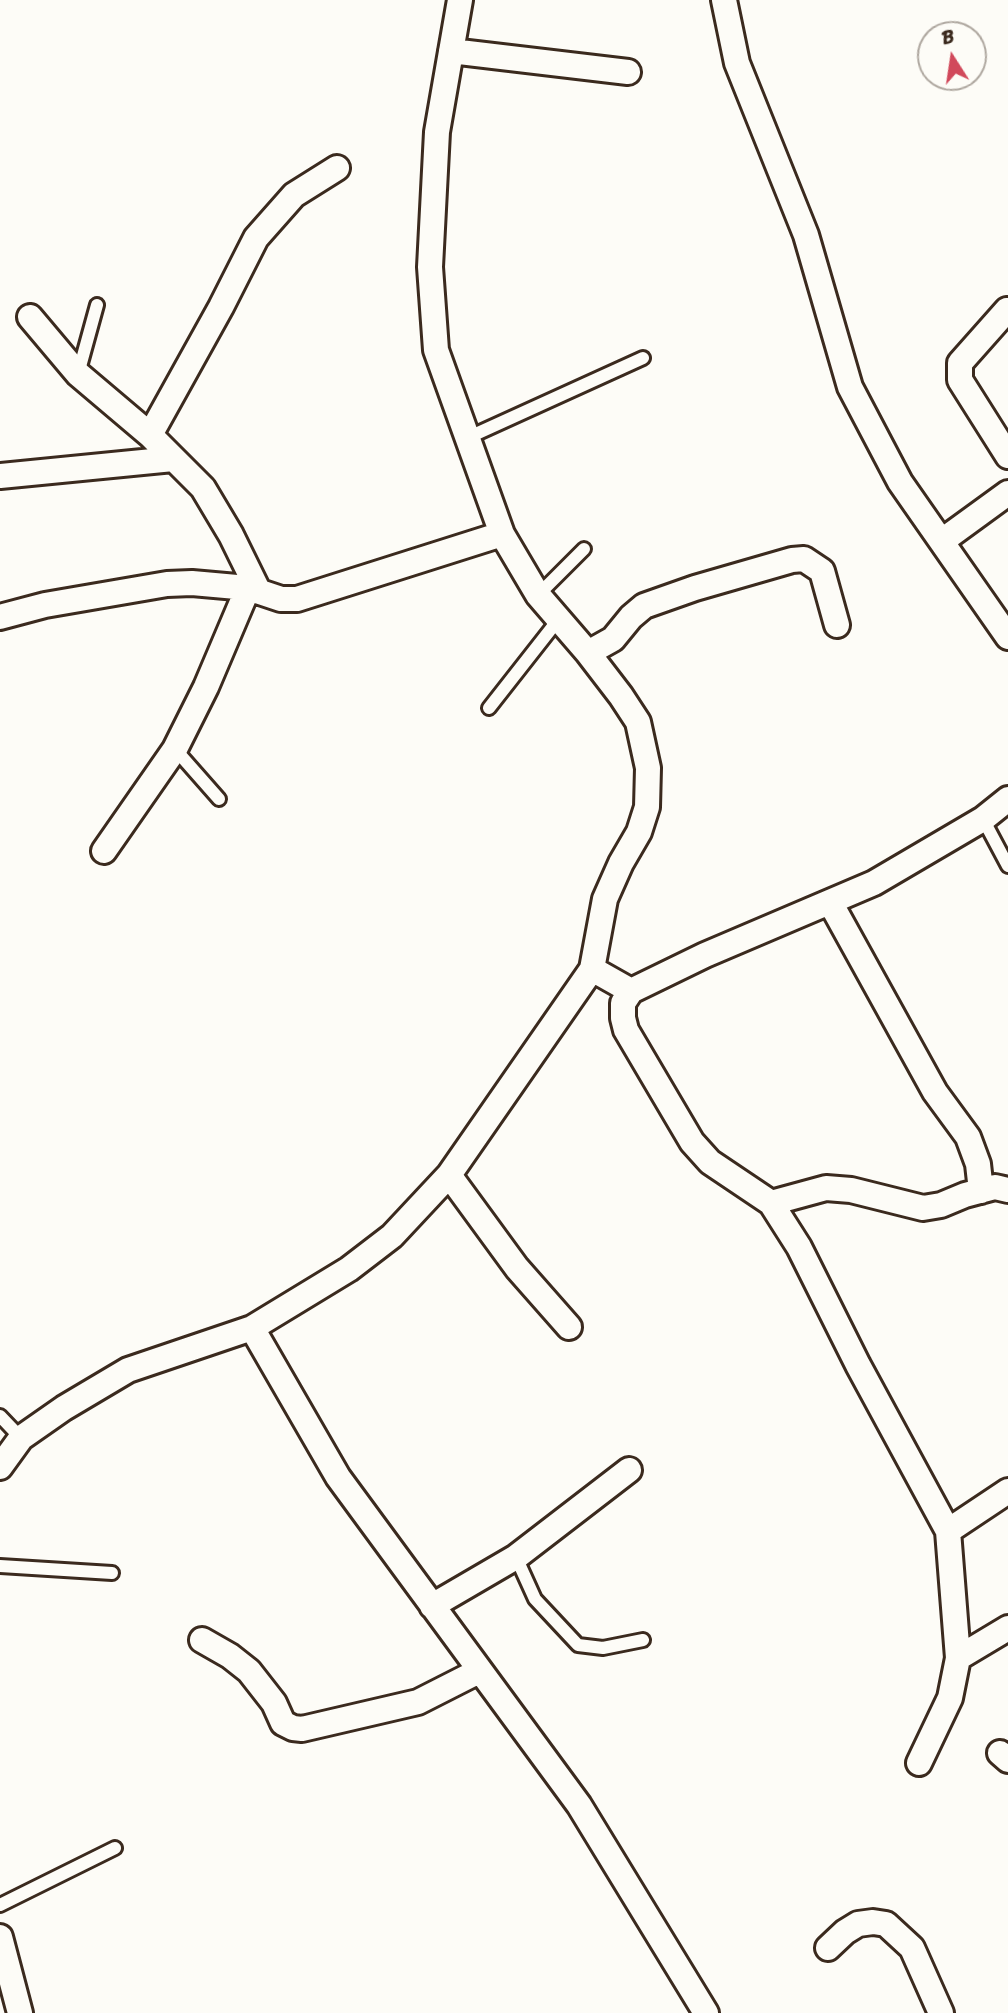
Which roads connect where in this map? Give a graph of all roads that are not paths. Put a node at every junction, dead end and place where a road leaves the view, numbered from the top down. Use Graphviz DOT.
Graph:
graph roads {
  1 [pos="460,0"];
  2 [pos="724,0"];
  3 [pos="451,51"];
  4 [pos="628,72"];
  5 [pos="337,168"];
  6 [pos="97,305"];
  7 [pos="1007,310"];
  8 [pos="30,317"];
  9 [pos="643,358"];
  10 [pos="78,374"];
  11 [pos="149,435"];
  12 [pos="467,438"];
  13 [pos="1008,456"];
  14 [pos="173,459"];
  15 [pos="0,476"];
  16 [pos="1008,493"];
  17 [pos="502,534"];
  18 [pos="942,541"];
  19 [pos="584,549"];
  20 [pos="254,590"];
  21 [pos="538,595"];
  22 [pos="0,617"];
  23 [pos="558,620"];
  24 [pos="837,625"];
  25 [pos="1008,637"];
  26 [pos="588,653"];
  27 [pos="489,708"];
  28 [pos="175,749"];
  29 [pos="219,799"];
  30 [pos="1008,799"];
  31 [pos="983,819"];
  32 [pos="103,851"];
  33 [pos="1008,866"];
  34 [pos="830,902"];
  35 [pos="592,969"];
  36 [pos="631,991"];
  37 [pos="449,1175"];
  38 [pos="1008,1190"];
  39 [pos="981,1191"];
  40 [pos="771,1203"];
  41 [pos="569,1327"];
  42 [pos="252,1328"];
  43 [pos="0,1416"];
  44 [pos="21,1438"];
  45 [pos="0,1467"];
  46 [pos="629,1470"];
  47 [pos="1008,1491"];
  48 [pos="948,1531"];
  49 [pos="516,1557"];
  50 [pos="0,1566"];
  51 [pos="112,1573"];
  52 [pos="432,1606"];
  53 [pos="1008,1628"];
  54 [pos="202,1640"];
  55 [pos="643,1640"];
  56 [pos="958,1658"];
  57 [pos="480,1671"];
  58 [pos="919,1763"];
  59 [pos="115,1848"];
  60 [pos="0,1905"];
  61 [pos="0,1937"];
  62 [pos="828,1948"];
  63 [pos="20,2013"];
  64 [pos="706,2013"];
  65 [pos="941,2013"];
  1 -- 3 [label="street"];
  2 -- 18 [label="street"];
  3 -- 4 [label="street"];
  3 -- 12 [label="street"];
  5 -- 11 [label="street"];
  6 -- 10 [label="lane"];
  7 -- 13 [label="street"];
  8 -- 10 [label="street"];
  9 -- 12 [label="lane"];
  10 -- 11 [label="street"];
  11 -- 14 [label="street"];
  12 -- 17 [label="street"];
  14 -- 15 [label="street"];
  14 -- 20 [label="street"];
  16 -- 18 [label="street"];
  17 -- 20 [label="street"];
  17 -- 21 [label="street"];
  18 -- 25 [label="street"];
  19 -- 21 [label="lane"];
  20 -- 22 [label="street"];
  20 -- 28 [label="street"];
  21 -- 23 [label="street"];
  23 -- 26 [label="street"];
  23 -- 27 [label="lane"];
  24 -- 26 [label="street"];
  26 -- 35 [label="street"];
  28 -- 29 [label="lane"];
  28 -- 32 [label="street"];
  30 -- 31 [label="street"];
  31 -- 33 [label="lane"];
  31 -- 34 [label="street"];
  34 -- 36 [label="street"];
  34 -- 39 [label="street"];
  35 -- 36 [label="street"];
  35 -- 37 [label="street"];
  36 -- 40 [label="street"];
  37 -- 41 [label="street"];
  37 -- 42 [label="street"];
  38 -- 39 [label="street"];
  39 -- 40 [label="street"];
  40 -- 48 [label="street"];
  42 -- 44 [label="street"];
  42 -- 52 [label="street"];
  43 -- 44 [label="lane"];
  44 -- 45 [label="street"];
  46 -- 49 [label="street"];
  47 -- 48 [label="street"];
  48 -- 56 [label="street"];
  49 -- 52 [label="street"];
  49 -- 55 [label="lane"];
  50 -- 51 [label="lane"];
  52 -- 57 [label="street"];
  53 -- 56 [label="street"];
  54 -- 57 [label="street"];
  56 -- 58 [label="street"];
  57 -- 64 [label="street"];
  59 -- 60 [label="lane"];
  61 -- 63 [label="street"];
  62 -- 65 [label="street"];
}
